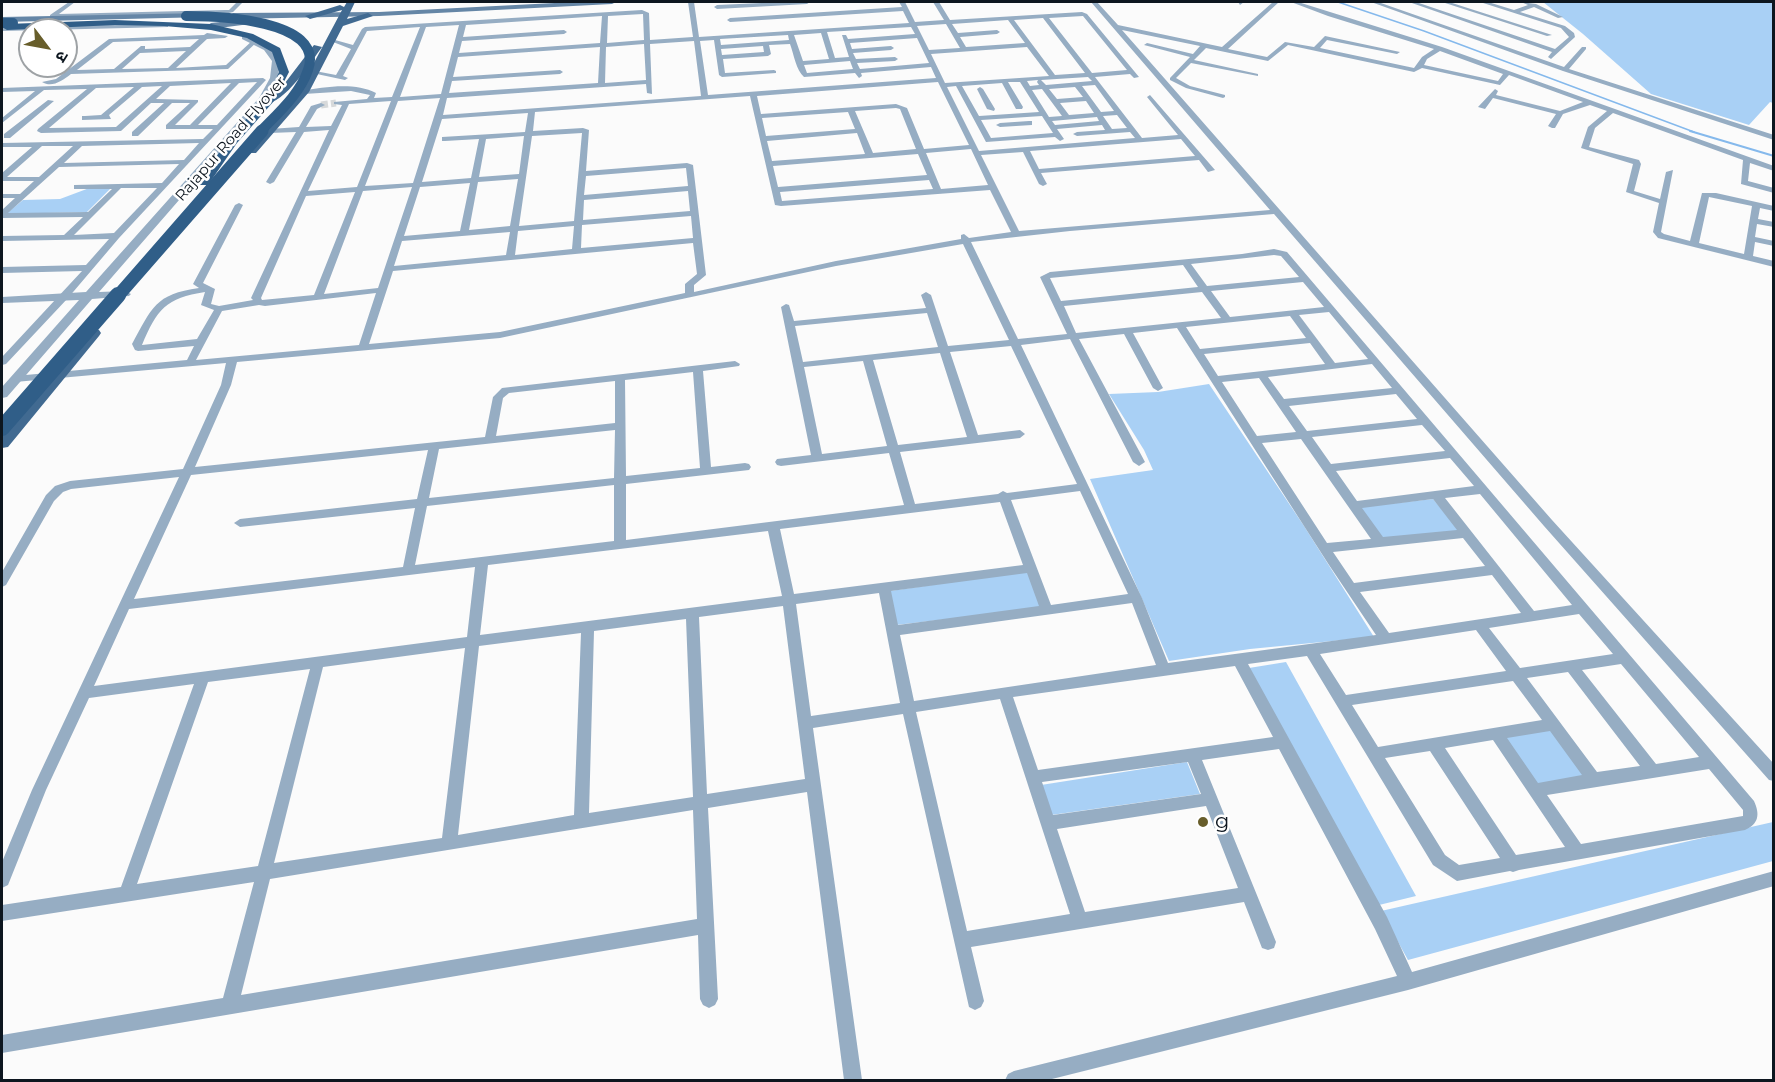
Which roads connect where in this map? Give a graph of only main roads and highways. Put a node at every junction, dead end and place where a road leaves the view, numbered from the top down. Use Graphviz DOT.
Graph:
graph roads {
  1 [pos="351,2"];
  2 [pos="612,2"];
  3 [pos="341,14"];
  4 [pos="372,14"];
  5 [pos="310,16"];
  6 [pos="243,17"];
  7 [pos="258,22"];
  8 [pos="5,24"];
  9 [pos="211,27"];
  10 [pos="266,102"];
  11 [pos="2,409"];
  12 [pos="2,428"];
  13 [pos="2,443"];
  1 -- 3 [label="main road"];
  2 -- 4 [label="main road"];
  3 -- 4 [label="main road"];
  3 -- 4 [label="main road"];
  3 -- 5 [label="main road"];
  3 -- 7 [label="main road"];
  3 -- 10 [label="main road"];
  3 -- 13 [label="main road"];
  5 -- 6 [label="main road"];
  6 -- 8 [label="main road"];
  6 -- 9 [label="highway"];
  7 -- 8 [label="highway, Rajapur Road Flyover, bridge"];
  7 -- 9 [label="main road"];
  7 -- 12 [label="highway, Rajapur Road Flyover, bridge"];
  8 -- 9 [label="highway"];
  9 -- 10 [label="highway, Rajapur Road Flyover"];
  10 -- 11 [label="highway, Rajapur Road Flyover"];
}
